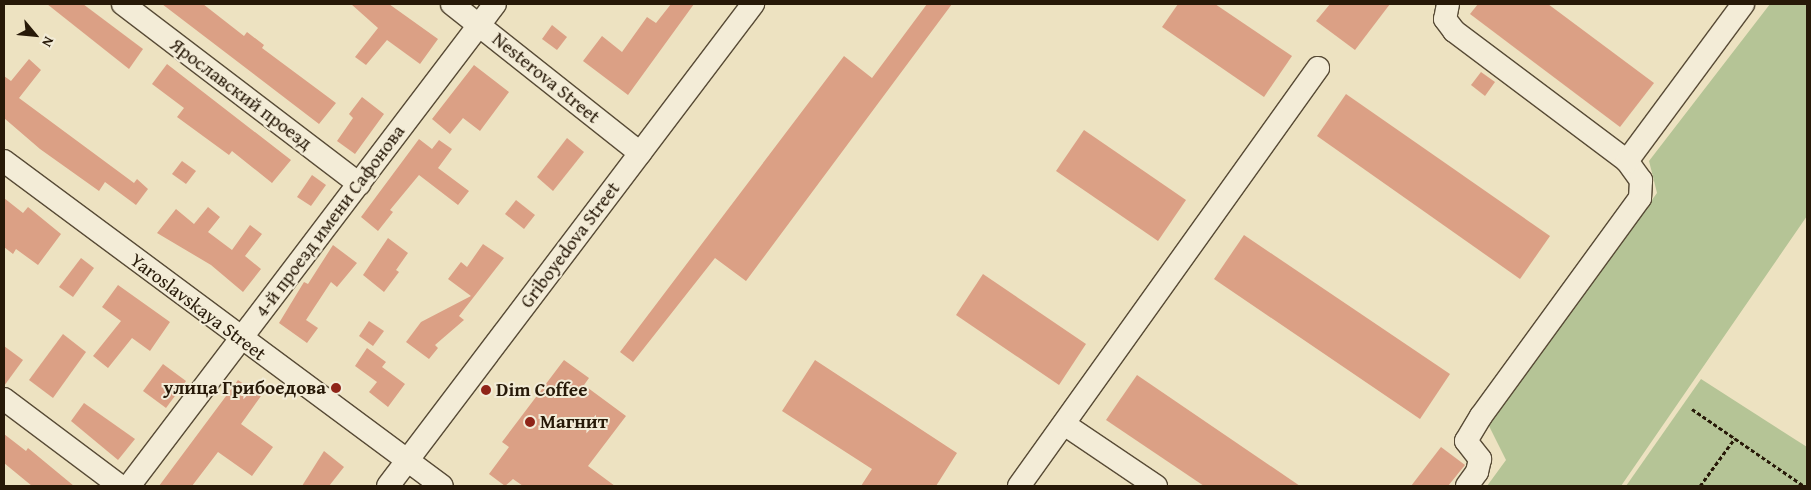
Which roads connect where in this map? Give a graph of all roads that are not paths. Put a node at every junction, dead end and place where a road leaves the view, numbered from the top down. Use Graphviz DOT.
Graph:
graph roads {
  1 [pos="123,4"];
  2 [pos="452,4"];
  3 [pos="495,4"];
  4 [pos="753,4"];
  5 [pos="1448,4"];
  6 [pos="1743,4"];
  7 [pos="479,24"];
  8 [pos="1318,68"];
  9 [pos="640,153"];
  10 [pos="4,161"];
  11 [pos="1627,161"];
  12 [pos="358,184"];
  13 [pos="241,339"];
  14 [pos="4,399"];
  15 [pos="1064,424"];
  16 [pos="407,462"];
  17 [pos="1022,485"];
  18 [pos="120,486"];
  19 [pos="129,486"];
  20 [pos="388,486"];
  21 [pos="442,486"];
  22 [pos="1156,486"];
  23 [pos="1467,486"];
  1 -- 12 [label="street, Ярославский проезд"];
  2 -- 7 [label="street, Nesterova Street"];
  3 -- 7 [label="street, 4-й проезд имени Сафонова"];
  4 -- 9 [label="street, Griboyedova Street"];
  5 -- 11 [label="street"];
  6 -- 11 [label="street"];
  7 -- 9 [label="street, Nesterova Street"];
  7 -- 12 [label="street, 4-й проезд имени Сафонова"];
  8 -- 15 [label="street"];
  9 -- 16 [label="street, Griboyedova Street"];
  10 -- 13 [label="street, Yaroslavskaya Street"];
  11 -- 23 [label="street"];
  12 -- 13 [label="street, 4-й проезд имени Сафонова"];
  13 -- 16 [label="street, Yaroslavskaya Street"];
  13 -- 19 [label="street, 4-й проезд имени Сафонова"];
  14 -- 18 [label="street"];
  15 -- 17 [label="street"];
  15 -- 22 [label="street"];
  16 -- 20 [label="street, Griboyedova Street"];
  16 -- 21 [label="street, Yaroslavskaya Street"];
}
